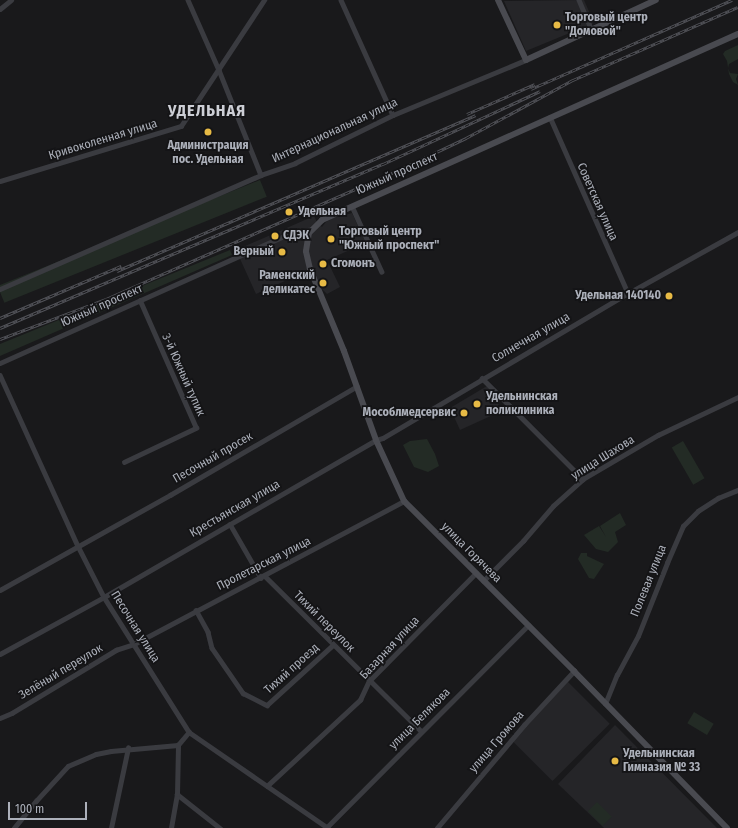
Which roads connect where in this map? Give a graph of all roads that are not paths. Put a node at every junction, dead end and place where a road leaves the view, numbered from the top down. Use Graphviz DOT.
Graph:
graph roads {
  1 [pos="11,0"];
  2 [pos="188,0"];
  3 [pos="264,0"];
  4 [pos="341,0"];
  5 [pos="498,0"];
  6 [pos="578,0"];
  7 [pos="653,1"];
  8 [pos="0,9"];
  9 [pos="592,30"];
  10 [pos="738,34"];
  11 [pos="526,60"];
  12 [pos="219,70"];
  13 [pos="393,115"];
  14 [pos="550,117"];
  15 [pos="261,175"];
  16 [pos="0,181"];
  17 [pos="352,206"];
  18 [pos="312,230"];
  19 [pos="738,232"];
  20 [pos="382,272"];
  21 [pos="0,289"];
  22 [pos="628,293"];
  23 [pos="140,301"];
  24 [pos="0,363"];
  25 [pos="0,375"];
  26 [pos="482,378"];
  27 [pos="357,386"];
  28 [pos="738,397"];
  29 [pos="376,440"];
  30 [pos="124,462"];
  31 [pos="583,479"];
  32 [pos="738,490"];
  33 [pos="404,502"];
  34 [pos="230,524"];
  35 [pos="78,546"];
  36 [pos="476,573"];
  37 [pos="263,577"];
  38 [pos="483,581"];
  39 [pos="0,590"];
  40 [pos="104,597"];
  41 [pos="196,610"];
  42 [pos="528,625"];
  43 [pos="134,644"];
  44 [pos="333,645"];
  45 [pos="0,654"];
  46 [pos="574,671"];
  47 [pos="369,681"];
  48 [pos="605,704"];
  49 [pos="0,718"];
  50 [pos="421,731"];
  51 [pos="189,732"];
  52 [pos="178,746"];
  53 [pos="128,748"];
  54 [pos="267,786"];
  55 [pos="177,794"];
  56 [pos="442,823"];
  57 [pos="14,828"];
  58 [pos="112,828"];
  59 [pos="171,828"];
  60 [pos="220,828"];
  61 [pos="327,828"];
  62 [pos="437,828"];
  63 [pos="446,828"];
  64 [pos="727,828"];
  1 -- 8 [label="street"];
  2 -- 12 [label="street"];
  3 -- 12 [label="street, Кривоколенная улица"];
  4 -- 13 [label="street"];
  5 -- 11 [label="main road"];
  6 -- 9 [label="street"];
  7 -- 9 [label="main road, Интернациональная улица"];
  9 -- 11 [label="main road, Интернациональная улица"];
  10 -- 14 [label="main road, Южный проспект"];
  11 -- 13 [label="street, Интернациональная улица"];
  12 -- 15 [label="street"];
  12 -- 16 [label="street, Кривоколенная улица"];
  13 -- 15 [label="street, Интернациональная улица"];
  14 -- 17 [label="main road, Южный проспект"];
  14 -- 22 [label="street, Советская улица"];
  15 -- 21 [label="street, Интернациональная улица"];
  17 -- 18 [label="main road, Южный проспект"];
  17 -- 20 [label="street"];
  18 -- 23 [label="street, Южный проспект"];
  18 -- 27 [label="main road, улица Горячева"];
  19 -- 22 [label="street, Солнечная улица"];
  22 -- 26 [label="street, Солнечная улица"];
  23 -- 24 [label="street, Южный проспект"];
  23 -- 30 [label="street, 3-й Южный тупик"];
  25 -- 35 [label="street, Песочная улица"];
  26 -- 29 [label="street, Солнечная улица"];
  26 -- 31 [label="street"];
  27 -- 29 [label="main road, улица Горячева"];
  27 -- 35 [label="street, Песочный просек"];
  28 -- 31 [label="street, улица Шахова"];
  29 -- 33 [label="main road, улица Горячева"];
  29 -- 34 [label="street, Крестьянская улица"];
  31 -- 38 [label="street, улица Шахова"];
  32 -- 48 [label="street, Полевая улица"];
  33 -- 36 [label="main road, улица Горячева"];
  33 -- 37 [label="street, Пролетарская улица"];
  34 -- 37 [label="street, Тихий переулок"];
  34 -- 40 [label="street, Крестьянская улица"];
  35 -- 39 [label="street, Песочный просек"];
  35 -- 40 [label="street, Песочная улица"];
  36 -- 38 [label="main road, улица Горячева"];
  36 -- 47 [label="street, Базарная улица"];
  37 -- 41 [label="street, Пролетарская улица"];
  37 -- 44 [label="street, Тихий переулок"];
  38 -- 42 [label="main road, улица Горячева"];
  40 -- 43 [label="street, Песочная улица"];
  40 -- 45 [label="street, Крестьянская улица"];
  41 -- 43 [label="street, Пролетарская улица"];
  41 -- 44 [label="street, Тихий проезд"];
  42 -- 46 [label="main road, улица Горячева"];
  42 -- 50 [label="street, улица Белякова"];
  43 -- 49 [label="street, Зелёный переулок"];
  43 -- 51 [label="street, Песочная улица"];
  44 -- 47 [label="street, Тихий переулок"];
  46 -- 48 [label="main road, улица Горячева"];
  46 -- 56 [label="street, улица Громова"];
  47 -- 50 [label="street, Тихий переулок"];
  47 -- 54 [label="street, Базарная улица"];
  48 -- 64 [label="main road, улица Горячева"];
  50 -- 61 [label="street, улица Белякова"];
  51 -- 52 [label="street"];
  51 -- 54 [label="street, Песочная улица"];
  52 -- 53 [label="street"];
  52 -- 55 [label="street"];
  53 -- 57 [label="street"];
  53 -- 58 [label="street"];
  54 -- 61 [label="street, Песочная улица"];
  55 -- 59 [label="street"];
  55 -- 60 [label="street"];
  56 -- 62 [label="street, улица Громова"];
  56 -- 63 [label="street"];
}
